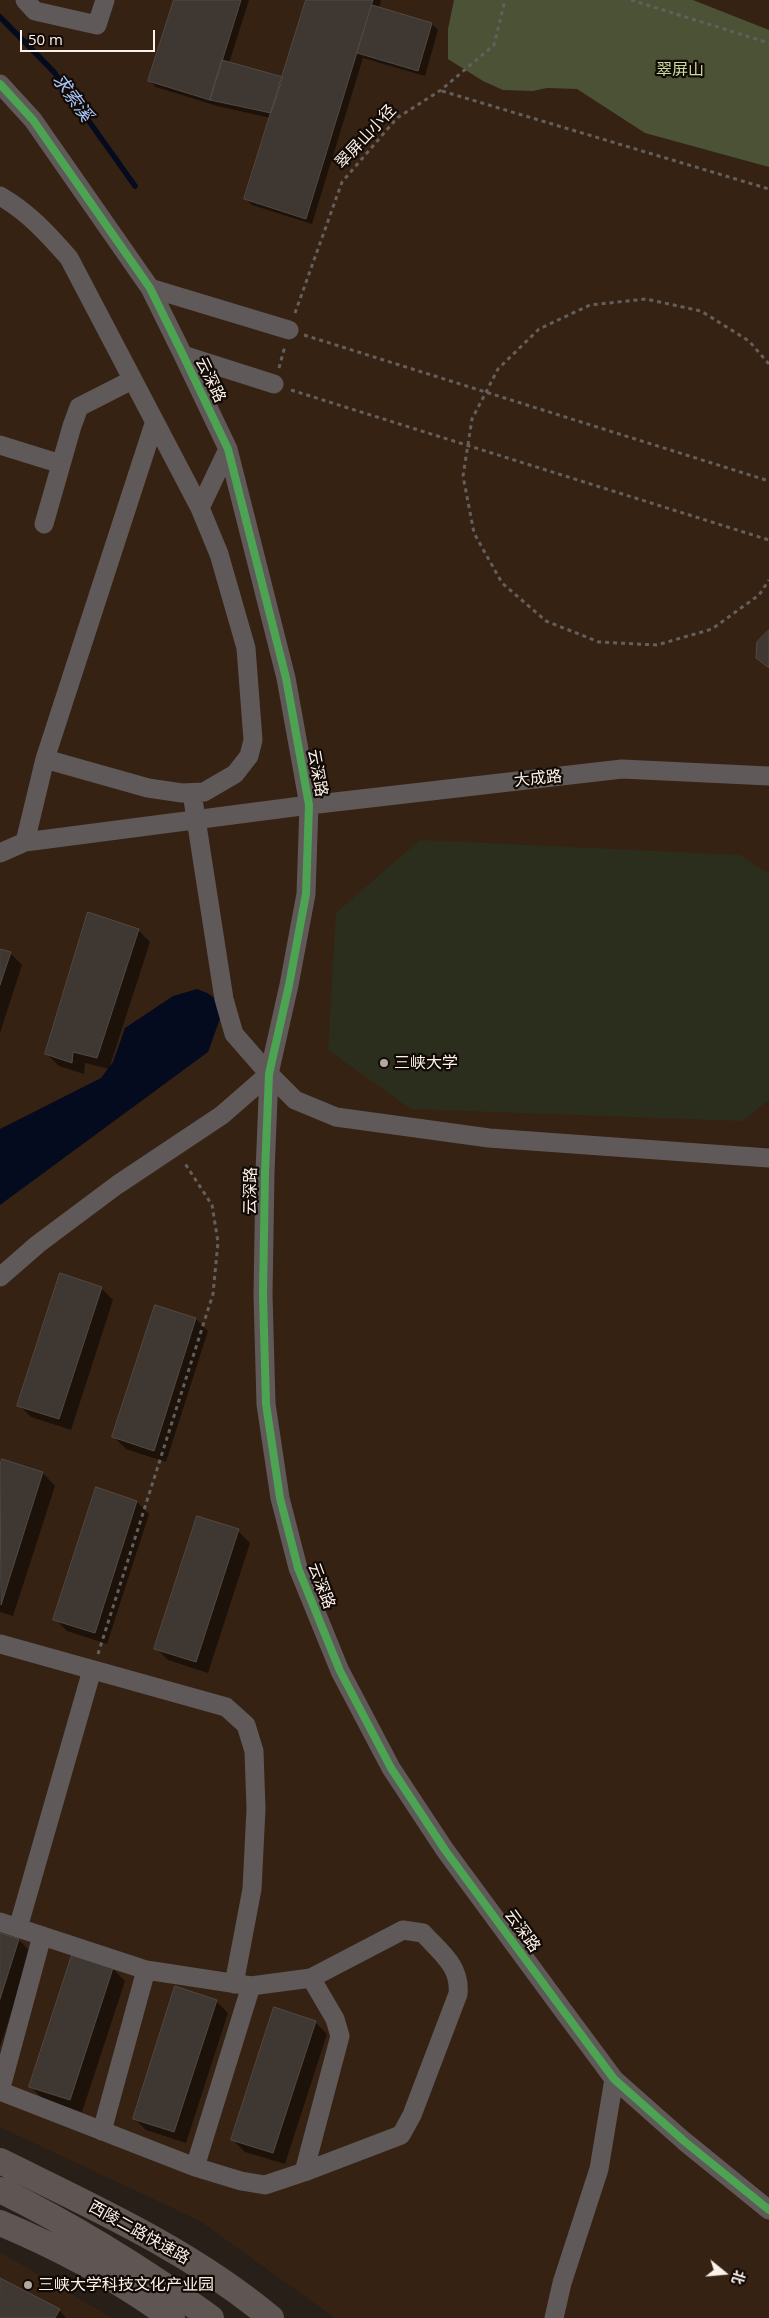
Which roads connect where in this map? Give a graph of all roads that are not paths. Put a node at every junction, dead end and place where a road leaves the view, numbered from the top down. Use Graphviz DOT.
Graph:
graph roads {
  1 [pos="24,0"];
  2 [pos="105,0"];
  3 [pos="1,88"];
  4 [pos="0,196"];
  5 [pos="150,288"];
  6 [pos="289,330"];
  7 [pos="183,355"];
  8 [pos="132,380"];
  9 [pos="274,384"];
  10 [pos="154,424"];
  11 [pos="0,445"];
  12 [pos="228,449"];
  13 [pos="61,464"];
  14 [pos="200,508"];
  15 [pos="44,524"];
  16 [pos="45,759"];
  17 [pos="769,776"];
  18 [pos="192,793"];
  19 [pos="308,804"];
  20 [pos="197,819"];
  21 [pos="25,842"];
  22 [pos="0,854"];
  23 [pos="269,1074"];
  24 [pos="769,1158"];
  25 [pos="0,1277"];
  26 [pos="0,1644"];
  27 [pos="92,1670"];
  28 [pos="9,1925"];
  29 [pos="42,1936"];
  30 [pos="146,1970"];
  31 [pos="311,1978"];
  32 [pos="243,1985"];
  33 [pos="614,2079"];
  34 [pos="0,2091"];
  35 [pos="102,2131"];
  36 [pos="0,2161"];
  37 [pos="195,2167"];
  38 [pos="304,2172"];
  39 [pos="0,2190"];
  40 [pos="769,2210"];
  41 [pos="0,2223"];
  42 [pos="172,2318"];
  43 [pos="211,2318"];
  44 [pos="271,2318"];
  45 [pos="554,2318"];
  1 -- 2 [label="street"];
  3 -- 5 [label="street, 云深路"];
  4 -- 8 [label="street"];
  5 -- 6 [label="street"];
  5 -- 7 [label="street, 云深路"];
  7 -- 9 [label="street"];
  7 -- 12 [label="street, 云深路"];
  8 -- 10 [label="street"];
  8 -- 13 [label="street"];
  10 -- 14 [label="street"];
  10 -- 16 [label="street"];
  11 -- 13 [label="street"];
  12 -- 14 [label="street"];
  12 -- 19 [label="street, 云深路"];
  13 -- 15 [label="street"];
  14 -- 18 [label="street"];
  16 -- 18 [label="street"];
  16 -- 21 [label="street"];
  17 -- 19 [label="street, 大成路"];
  18 -- 20 [label="street"];
  19 -- 20 [label="street, 大成路"];
  19 -- 23 [label="street, 云深路"];
  20 -- 21 [label="street, 大成路"];
  20 -- 23 [label="street"];
  21 -- 22 [label="street, 大成路"];
  23 -- 24 [label="street"];
  23 -- 25 [label="street"];
  23 -- 33 [label="street, 云深路"];
  26 -- 27 [label="street"];
  27 -- 28 [label="street"];
  27 -- 32 [label="street"];
  28 -- 29 [label="street"];
  29 -- 30 [label="street"];
  29 -- 34 [label="street"];
  30 -- 32 [label="street"];
  30 -- 35 [label="street"];
  31 -- 32 [label="street"];
  31 -- 38 [label="street"];
  31 -- 38 [label="street"];
  32 -- 37 [label="street"];
  33 -- 40 [label="street, 云深路"];
  33 -- 45 [label="street"];
  34 -- 35 [label="street"];
  35 -- 37 [label="street"];
  36 -- 44 [label="highway, 西陵二路快速路"];
  37 -- 38 [label="street"];
  39 -- 43 [label="highway, 西陵二路快速路"];
  41 -- 42 [label="highway"];
}
